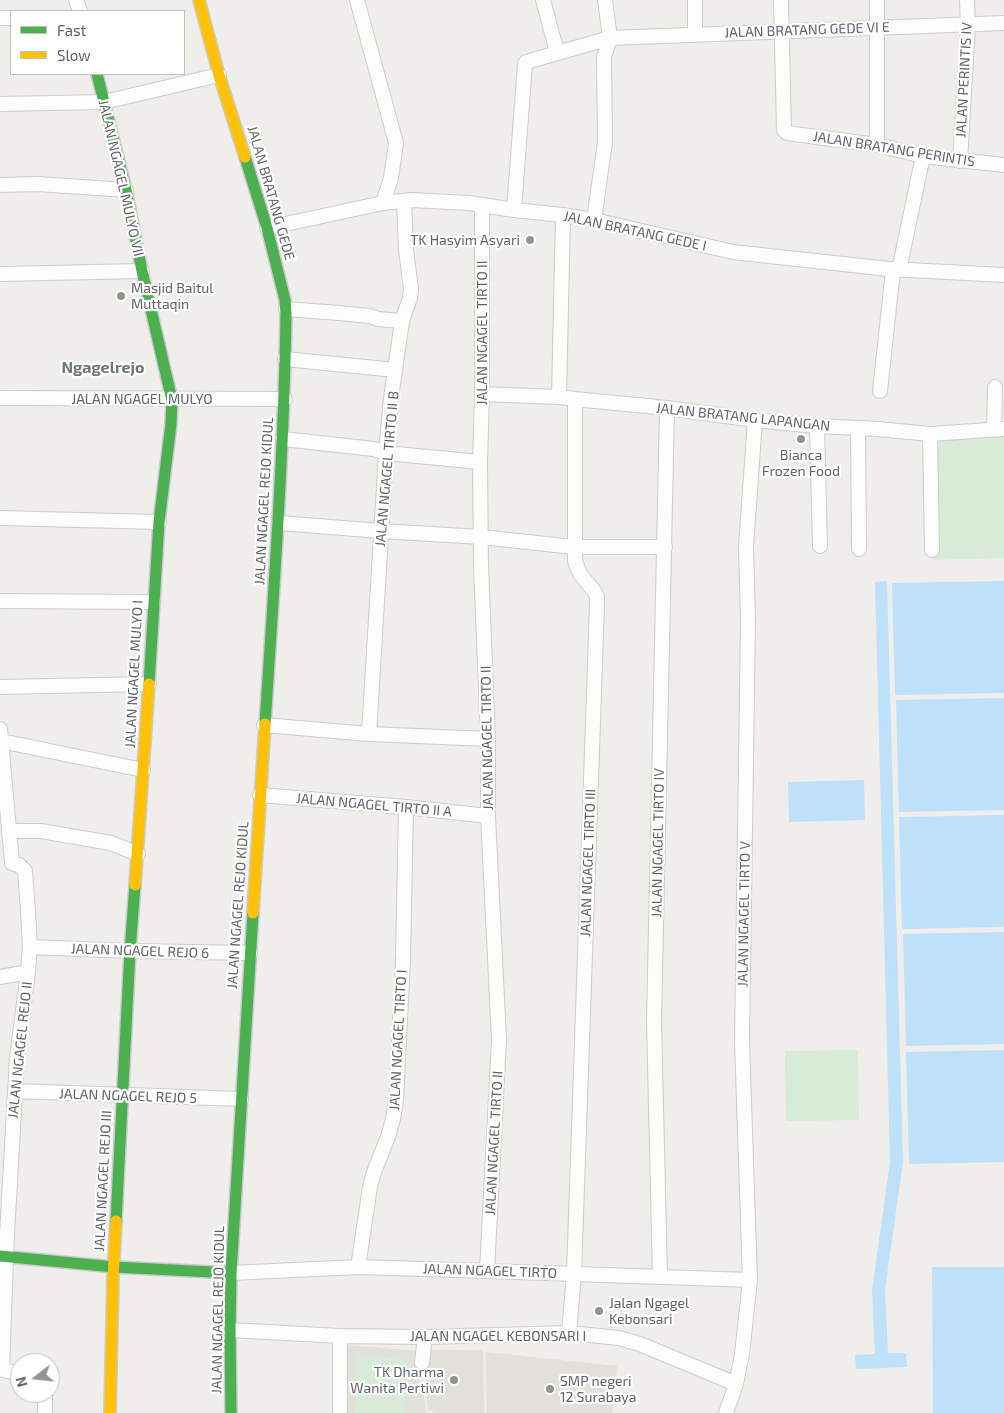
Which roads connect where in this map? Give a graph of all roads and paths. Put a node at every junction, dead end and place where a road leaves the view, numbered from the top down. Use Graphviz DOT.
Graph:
graph roads {
  1 [pos="199,0"];
  2 [pos="357,0"];
  3 [pos="543,0"];
  4 [pos="604,0"];
  5 [pos="695,0"];
  6 [pos="781,0"];
  7 [pos="877,0"];
  8 [pos="967,0"];
  9 [pos="1004,23"];
  10 [pos="968,25"];
  11 [pos="877,28"];
  12 [pos="782,32"];
  13 [pos="695,34"];
  14 [pos="610,38"];
  15 [pos="558,52"];
  16 [pos="97,75"];
  17 [pos="219,75"];
  18 [pos="104,102"];
  19 [pos="0,104"];
  20 [pos="877,145"];
  21 [pos="923,156"];
  22 [pos="960,161"];
  23 [pos="1004,165"];
  24 [pos="0,185"];
  25 [pos="126,190"];
  26 [pos="404,201"];
  27 [pos="383,203"];
  28 [pos="482,205"];
  29 [pos="514,210"];
  30 [pos="563,215"];
  31 [pos="594,220"];
  32 [pos="268,228"];
  33 [pos="896,270"];
  34 [pos="142,271"];
  35 [pos="0,274"];
  36 [pos="1004,275"];
  37 [pos="286,309"];
  38 [pos="402,321"];
  39 [pos="285,359"];
  40 [pos="395,370"];
  41 [pos="995,388"];
  42 [pos="880,391"];
  43 [pos="482,394"];
  44 [pos="559,396"];
  45 [pos="0,398"];
  46 [pos="285,399"];
  47 [pos="576,399"];
  48 [pos="172,400"];
  49 [pos="667,408"];
  50 [pos="755,420"];
  51 [pos="817,426"];
  52 [pos="858,428"];
  53 [pos="999,430"];
  54 [pos="930,434"];
  55 [pos="283,439"];
  56 [pos="386,454"];
  57 [pos="480,462"];
  58 [pos="0,518"];
  59 [pos="159,522"];
  60 [pos="279,523"];
  61 [pos="381,532"];
  62 [pos="481,537"];
  63 [pos="820,546"];
  64 [pos="574,547"];
  65 [pos="665,547"];
  66 [pos="859,549"];
  67 [pos="932,550"];
  68 [pos="0,601"];
  69 [pos="153,602"];
  70 [pos="149,684"];
  71 [pos="0,687"];
  72 [pos="264,725"];
  73 [pos="368,734"];
  74 [pos="1,735"];
  75 [pos="488,739"];
  76 [pos="143,770"];
  77 [pos="260,795"];
  78 [pos="406,808"];
  79 [pos="488,816"];
  80 [pos="9,831"];
  81 [pos="138,854"];
  82 [pos="30,947"];
  83 [pos="130,952"];
  84 [pos="250,953"];
  85 [pos="28,972"];
  86 [pos="0,977"];
  87 [pos="15,1091"];
  88 [pos="122,1096"];
  89 [pos="241,1099"];
  90 [pos="3,1256"];
  91 [pos="114,1267"];
  92 [pos="358,1268"];
  93 [pos="487,1271"];
  94 [pos="231,1272"];
  95 [pos="574,1274"];
  96 [pos="660,1277"];
  97 [pos="750,1280"];
  98 [pos="230,1330"];
  99 [pos="569,1333"];
  100 [pos="340,1336"];
  101 [pos="425,1337"];
  102 [pos="422,1363"];
  103 [pos="1,1369"];
  104 [pos="736,1384"];
  105 [pos="110,1413"];
  106 [pos="232,1413"];
  107 [pos="340,1413"];
  108 [pos="726,1413"];
  1 -- 17 [label="street, JALAN BRATANG GEDE"];
  2 -- 27 [label="street"];
  3 -- 15 [label="street"];
  4 -- 14 [label="street"];
  5 -- 13 [label="street"];
  6 -- 12 [label="street"];
  7 -- 11 [label="street"];
  8 -- 10 [label="street, JALAN PERINTIS IV"];
  9 -- 10 [label="street, JALAN BRATANG GEDE VI E"];
  10 -- 11 [label="street, JALAN BRATANG GEDE VI E"];
  10 -- 22 [label="street, JALAN PERINTIS IV"];
  11 -- 12 [label="street, JALAN BRATANG GEDE VI E"];
  11 -- 20 [label="street"];
  12 -- 13 [label="street, JALAN BRATANG GEDE VI E"];
  12 -- 20 [label="street, JALAN BRATANG PERINTIS"];
  13 -- 14 [label="street, JALAN BRATANG GEDE VI E"];
  14 -- 15 [label="street, JALAN BRATANG GEDE VI E"];
  14 -- 31 [label="street"];
  15 -- 29 [label="street, JALAN BRATANG GEDE VI E"];
  16 -- 18 [label="street, JALAN NGAGEL MULYO VII"];
  17 -- 18 [label="street"];
  17 -- 32 [label="street, JALAN BRATANG GEDE"];
  18 -- 19 [label="street"];
  18 -- 25 [label="street, JALAN NGAGEL MULYO VII"];
  20 -- 21 [label="street, JALAN BRATANG PERINTIS"];
  21 -- 22 [label="street, JALAN BRATANG PERINTIS"];
  21 -- 33 [label="street"];
  22 -- 23 [label="street, JALAN BRATANG PERINTIS"];
  24 -- 25 [label="street"];
  25 -- 34 [label="street, JALAN NGAGEL MULYO VII"];
  26 -- 27 [label="street, JALAN BRATANG GEDE I"];
  26 -- 28 [label="street, JALAN BRATANG GEDE I"];
  26 -- 38 [label="street, JALAN NGAGEL TIRTO II B"];
  27 -- 32 [label="street, JALAN BRATANG GEDE I"];
  28 -- 29 [label="street, JALAN BRATANG GEDE I"];
  28 -- 43 [label="street, JALAN NGAGEL TIRTO II"];
  29 -- 30 [label="street, JALAN BRATANG GEDE I"];
  30 -- 31 [label="street, JALAN BRATANG GEDE I"];
  30 -- 44 [label="street"];
  31 -- 33 [label="street, JALAN BRATANG GEDE I"];
  32 -- 37 [label="street, JALAN BRATANG GEDE"];
  33 -- 36 [label="street, JALAN BRATANG GEDE I"];
  33 -- 42 [label="street"];
  34 -- 35 [label="street"];
  34 -- 48 [label="street, JALAN NGAGEL MULYO VII"];
  37 -- 38 [label="street"];
  37 -- 39 [label="street, JALAN BRATANG GEDE"];
  38 -- 40 [label="street, JALAN NGAGEL TIRTO II B"];
  39 -- 40 [label="street"];
  39 -- 46 [label="street, JALAN BRATANG GEDE"];
  40 -- 56 [label="street, JALAN NGAGEL TIRTO II B"];
  41 -- 53 [label="street"];
  43 -- 44 [label="street, JALAN BRATANG LAPANGAN"];
  43 -- 57 [label="street, JALAN NGAGEL TIRTO II"];
  44 -- 47 [label="street, JALAN BRATANG LAPANGAN"];
  45 -- 48 [label="street, JALAN NGAGEL MULYO"];
  46 -- 48 [label="street, JALAN NGAGEL MULYO"];
  46 -- 55 [label="street, JALAN NGAGEL REJO KIDUL"];
  47 -- 49 [label="street, JALAN BRATANG LAPANGAN"];
  47 -- 64 [label="street, JALAN NGAGEL TIRTO III"];
  48 -- 59 [label="street, JALAN NGAGEL MULYO I"];
  49 -- 50 [label="street, JALAN BRATANG LAPANGAN"];
  49 -- 65 [label="street, JALAN NGAGEL TIRTO IV"];
  50 -- 51 [label="street, JALAN BRATANG LAPANGAN"];
  50 -- 97 [label="street, JALAN NGAGEL TIRTO V"];
  51 -- 52 [label="street, JALAN BRATANG LAPANGAN"];
  51 -- 63 [label="street"];
  52 -- 54 [label="street, JALAN BRATANG LAPANGAN"];
  52 -- 66 [label="street"];
  53 -- 54 [label="street, JALAN BRATANG LAPANGAN"];
  54 -- 67 [label="street"];
  55 -- 56 [label="street"];
  55 -- 60 [label="street, JALAN NGAGEL REJO KIDUL"];
  56 -- 57 [label="street"];
  56 -- 61 [label="street, JALAN NGAGEL TIRTO II B"];
  57 -- 62 [label="street, JALAN NGAGEL TIRTO II"];
  58 -- 59 [label="street"];
  59 -- 69 [label="street, JALAN NGAGEL MULYO I"];
  60 -- 61 [label="street"];
  60 -- 72 [label="street, JALAN NGAGEL REJO KIDUL"];
  61 -- 62 [label="street"];
  61 -- 73 [label="street, JALAN NGAGEL TIRTO II B"];
  62 -- 64 [label="street"];
  62 -- 75 [label="street, JALAN NGAGEL TIRTO II"];
  64 -- 65 [label="street"];
  64 -- 95 [label="street, JALAN NGAGEL TIRTO III"];
  65 -- 96 [label="street, JALAN NGAGEL TIRTO IV"];
  68 -- 69 [label="street"];
  69 -- 70 [label="street, JALAN NGAGEL MULYO I"];
  70 -- 71 [label="street"];
  70 -- 76 [label="street, JALAN NGAGEL MULYO I"];
  72 -- 73 [label="street"];
  72 -- 77 [label="street, JALAN NGAGEL REJO KIDUL"];
  73 -- 75 [label="street"];
  74 -- 76 [label="street"];
  74 -- 80 [label="street"];
  75 -- 79 [label="street, JALAN NGAGEL TIRTO II"];
  76 -- 81 [label="street, JALAN NGAGEL MULYO I"];
  77 -- 78 [label="street, JALAN NGAGEL TIRTO II A"];
  77 -- 84 [label="street, JALAN NGAGEL REJO KIDUL"];
  78 -- 79 [label="street, JALAN NGAGEL TIRTO II A"];
  78 -- 92 [label="street, JALAN NGAGEL TIRTO I"];
  79 -- 93 [label="street, JALAN NGAGEL TIRTO II"];
  80 -- 81 [label="street"];
  80 -- 82 [label="street, JALAN NGAGEL REJO II"];
  81 -- 83 [label="street, JALAN NGAGEL MULYO I"];
  82 -- 83 [label="street, JALAN NGAGEL REJO 6"];
  82 -- 85 [label="street, JALAN NGAGEL REJO II"];
  83 -- 84 [label="street, JALAN NGAGEL REJO 6"];
  83 -- 88 [label="street, JALAN NGAGEL REJO III"];
  84 -- 89 [label="street, JALAN NGAGEL REJO KIDUL"];
  85 -- 86 [label="street"];
  85 -- 87 [label="street, JALAN NGAGEL REJO II"];
  87 -- 88 [label="street, JALAN NGAGEL REJO 5"];
  87 -- 90 [label="street, JALAN NGAGEL REJO II"];
  88 -- 89 [label="street, JALAN NGAGEL REJO 5"];
  88 -- 91 [label="street, JALAN NGAGEL REJO III"];
  89 -- 94 [label="street, JALAN NGAGEL REJO KIDUL"];
  90 -- 91 [label="street"];
  90 -- 103 [label="street, JALAN NGAGEL REJO II"];
  91 -- 94 [label="street"];
  91 -- 105 [label="street, JALAN NGAGEL REJO III"];
  92 -- 93 [label="street, JALAN NGAGEL TIRTO"];
  92 -- 94 [label="street, JALAN NGAGEL TIRTO"];
  93 -- 95 [label="street, JALAN NGAGEL TIRTO"];
  94 -- 98 [label="street, JALAN NGAGEL REJO KIDUL"];
  95 -- 96 [label="street, JALAN NGAGEL TIRTO"];
  95 -- 99 [label="street, JALAN NGAGEL TIRTO III"];
  96 -- 97 [label="street, JALAN NGAGEL TIRTO"];
  97 -- 104 [label="street, JALAN NGAGEL TIRTO V"];
  98 -- 100 [label="street, JALAN NGAGEL KEBONSARI I"];
  98 -- 106 [label="street, JALAN NGAGEL REJO KIDUL"];
  99 -- 101 [label="street, JALAN NGAGEL KEBONSARI I"];
  99 -- 104 [label="street, JALAN NGAGEL KEBONSARI I"];
  100 -- 101 [label="street, JALAN NGAGEL KEBONSARI I"];
  100 -- 107 [label="street"];
  101 -- 102 [label="street"];
  104 -- 108 [label="street, JALAN NGAGEL TIRTO V"];
}
